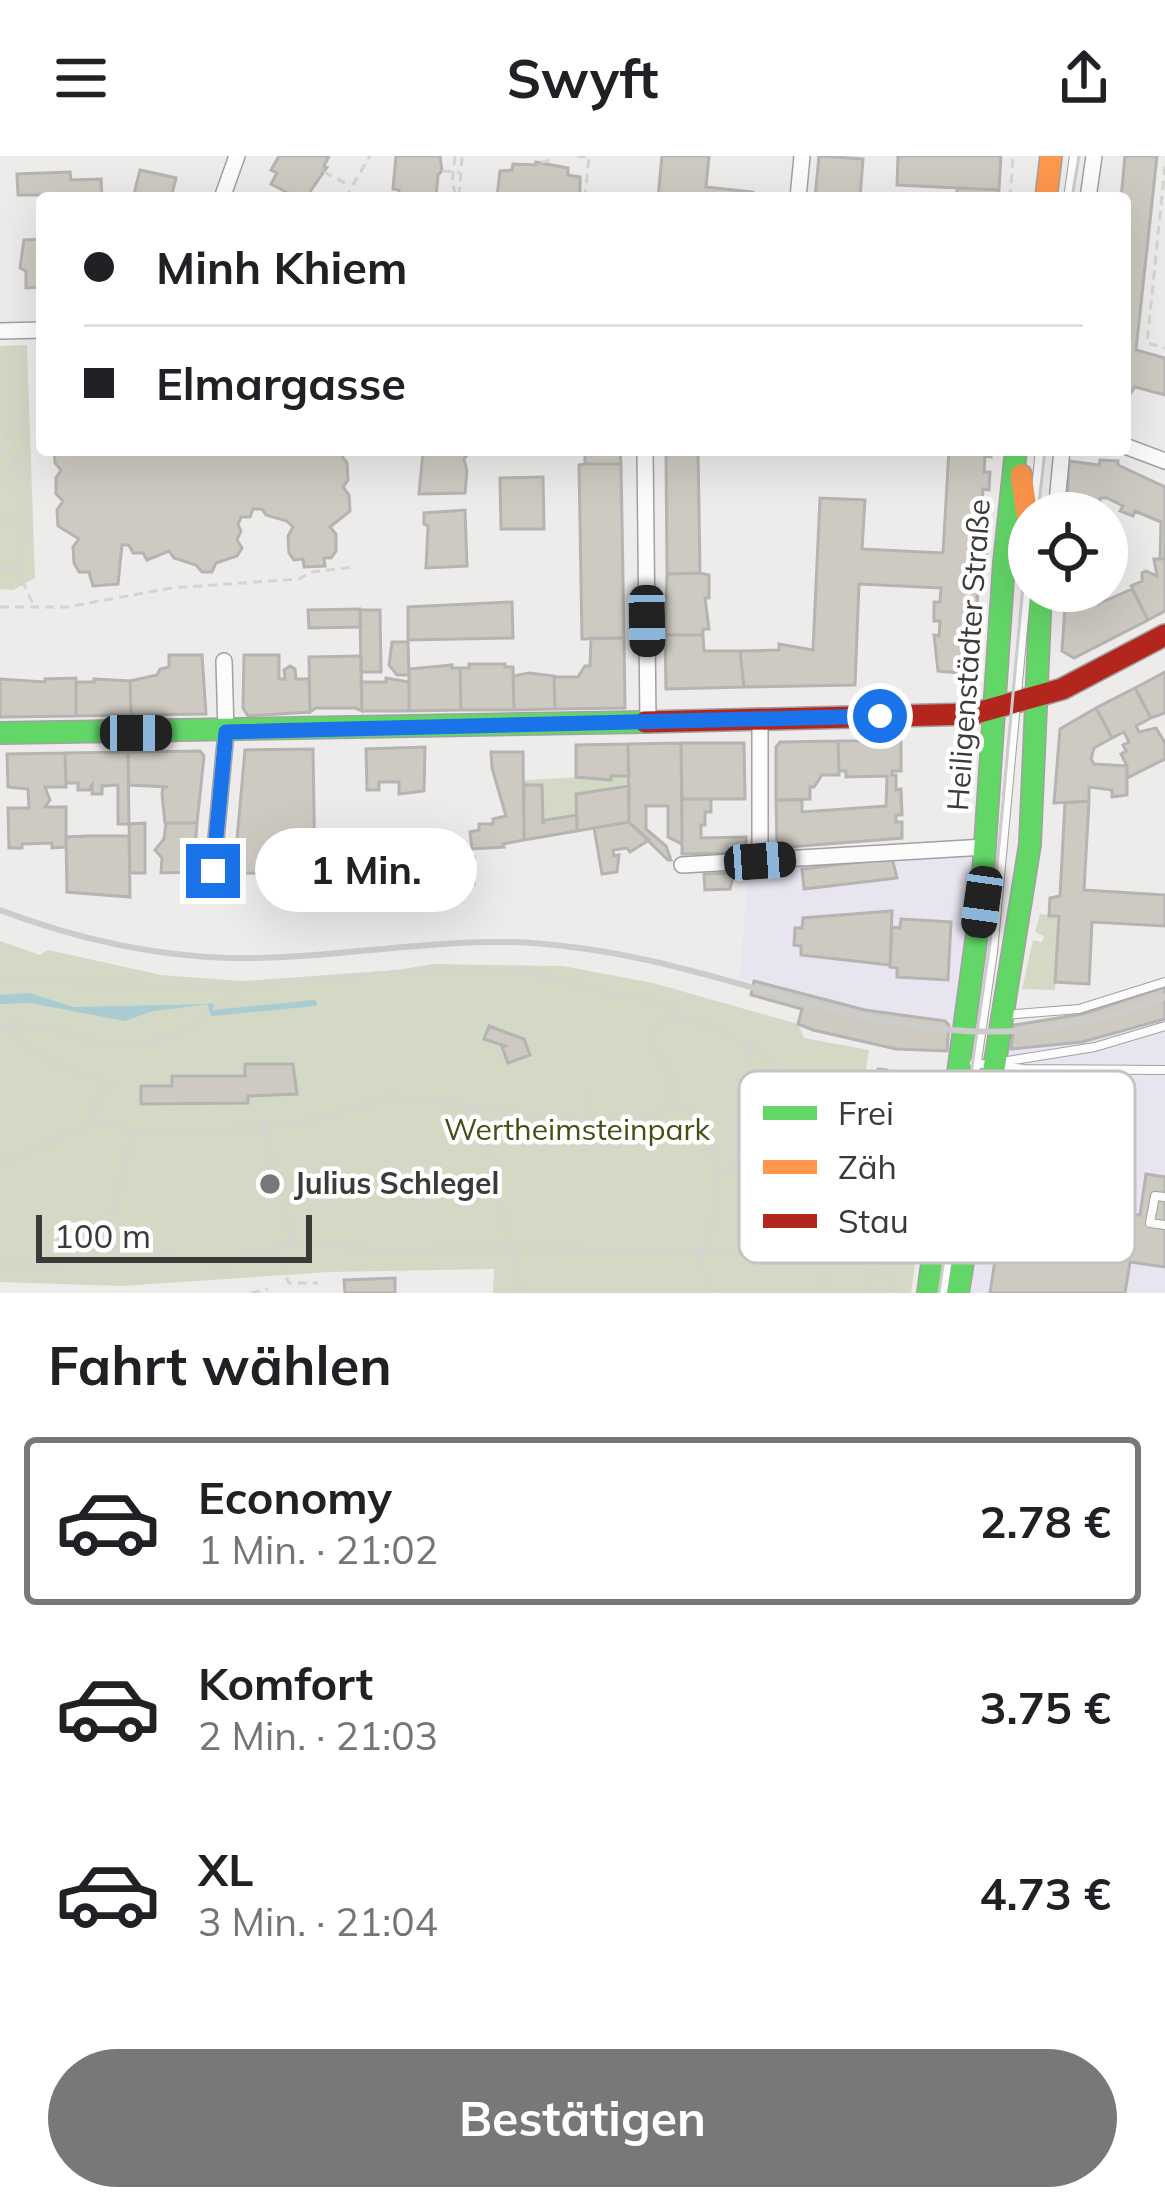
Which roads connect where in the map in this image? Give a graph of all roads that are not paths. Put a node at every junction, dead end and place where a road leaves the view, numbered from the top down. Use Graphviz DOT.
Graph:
graph roads {
  1 [pos="237,156"];
  2 [pos="802,156"];
  3 [pos="1051,156"];
  4 [pos="1074,156"];
  5 [pos="1094,156"];
  6 [pos="224,192"];
  7 [pos="799,192"];
  8 [pos="1047,192"];
  9 [pos="1069,192"];
  10 [pos="1089,192"];
  11 [pos="36,330"];
  12 [pos="0,332"];
  13 [pos="1131,448"];
  14 [pos="645,456"];
  15 [pos="1016,456"];
  16 [pos="1018,456"];
  17 [pos="1039,456"];
  18 [pos="1060,456"];
  19 [pos="1165,461"];
  20 [pos="1023,492"];
  21 [pos="1036,492"];
  22 [pos="1057,492"];
  23 [pos="1021,612"];
  24 [pos="1043,612"];
  25 [pos="1165,635"];
  26 [pos="224,661"];
  27 [pos="1040,698"];
  28 [pos="1006,706"];
  29 [pos="760,720"];
  30 [pos="648,723"];
  31 [pos="226,732"];
  32 [pos="0,733"];
  33 [pos="985,847"];
  34 [pos="760,861"];
  35 [pos="682,866"];
  36 [pos="213,871"];
  37 [pos="1165,982"];
  38 [pos="1003,1015"];
  39 [pos="1165,1026"];
  40 [pos="977,1063"];
  41 [pos="1165,1070"];
  42 [pos="975,1071"];
  43 [pos="976,1071"];
  44 [pos="976,1071"];
  45 [pos="1165,1197"];
  46 [pos="1165,1226"];
  47 [pos="934,1263"];
  48 [pos="947,1263"];
  49 [pos="960,1263"];
  50 [pos="928,1293"];
  51 [pos="943,1293"];
  52 [pos="958,1293"];
  1 -- 6 [label="street"];
  2 -- 7 [label="street"];
  3 -- 8 [label="main road"];
  4 -- 9 [label="lane"];
  5 -- 10 [label="street"];
  11 -- 12 [label="street"];
  13 -- 19 [label="street"];
  14 -- 30 [label="street"];
  15 -- 28 [label="main road, Heiligenstädter Straße"];
  16 -- 20 [label="main road, Heiligenstädter Straße"];
  17 -- 21 [label="lane"];
  18 -- 22 [label="street"];
  23 -- 28 [label="lane"];
  24 -- 27 [label="main road, Heiligenstädter Straße"];
  25 -- 27 [label="main road"];
  26 -- 31 [label="street"];
  27 -- 28 [label="main road"];
  27 -- 38 [label="main road, Heiligenstädter Straße"];
  28 -- 29 [label="main road"];
  28 -- 33 [label="main road, Heiligenstädter Straße"];
  28 -- 40 [label="lane"];
  29 -- 30 [label="main road"];
  29 -- 34 [label="street"];
  30 -- 31 [label="main road"];
  31 -- 32 [label="main road"];
  31 -- 36 [label="street"];
  33 -- 34 [label="street"];
  33 -- 40 [label="main road, Heiligenstädter Straße"];
  34 -- 35 [label="street"];
  37 -- 38 [label="lane"];
  38 -- 40 [label="main road, Heiligenstädter Straße"];
  39 -- 40 [label="lane"];
  40 -- 41 [label="lane"];
  40 -- 42 [label="main road, Heiligenstädter Straße"];
  40 -- 43 [label="lane"];
  40 -- 44 [label="main road, Heiligenstädter Straße"];
  45 -- 46 [label="lane"];
  47 -- 50 [label="main road, Heiligenstädter Straße"];
  48 -- 51 [label="lane"];
  49 -- 52 [label="main road, Heiligenstädter Straße"];
}
